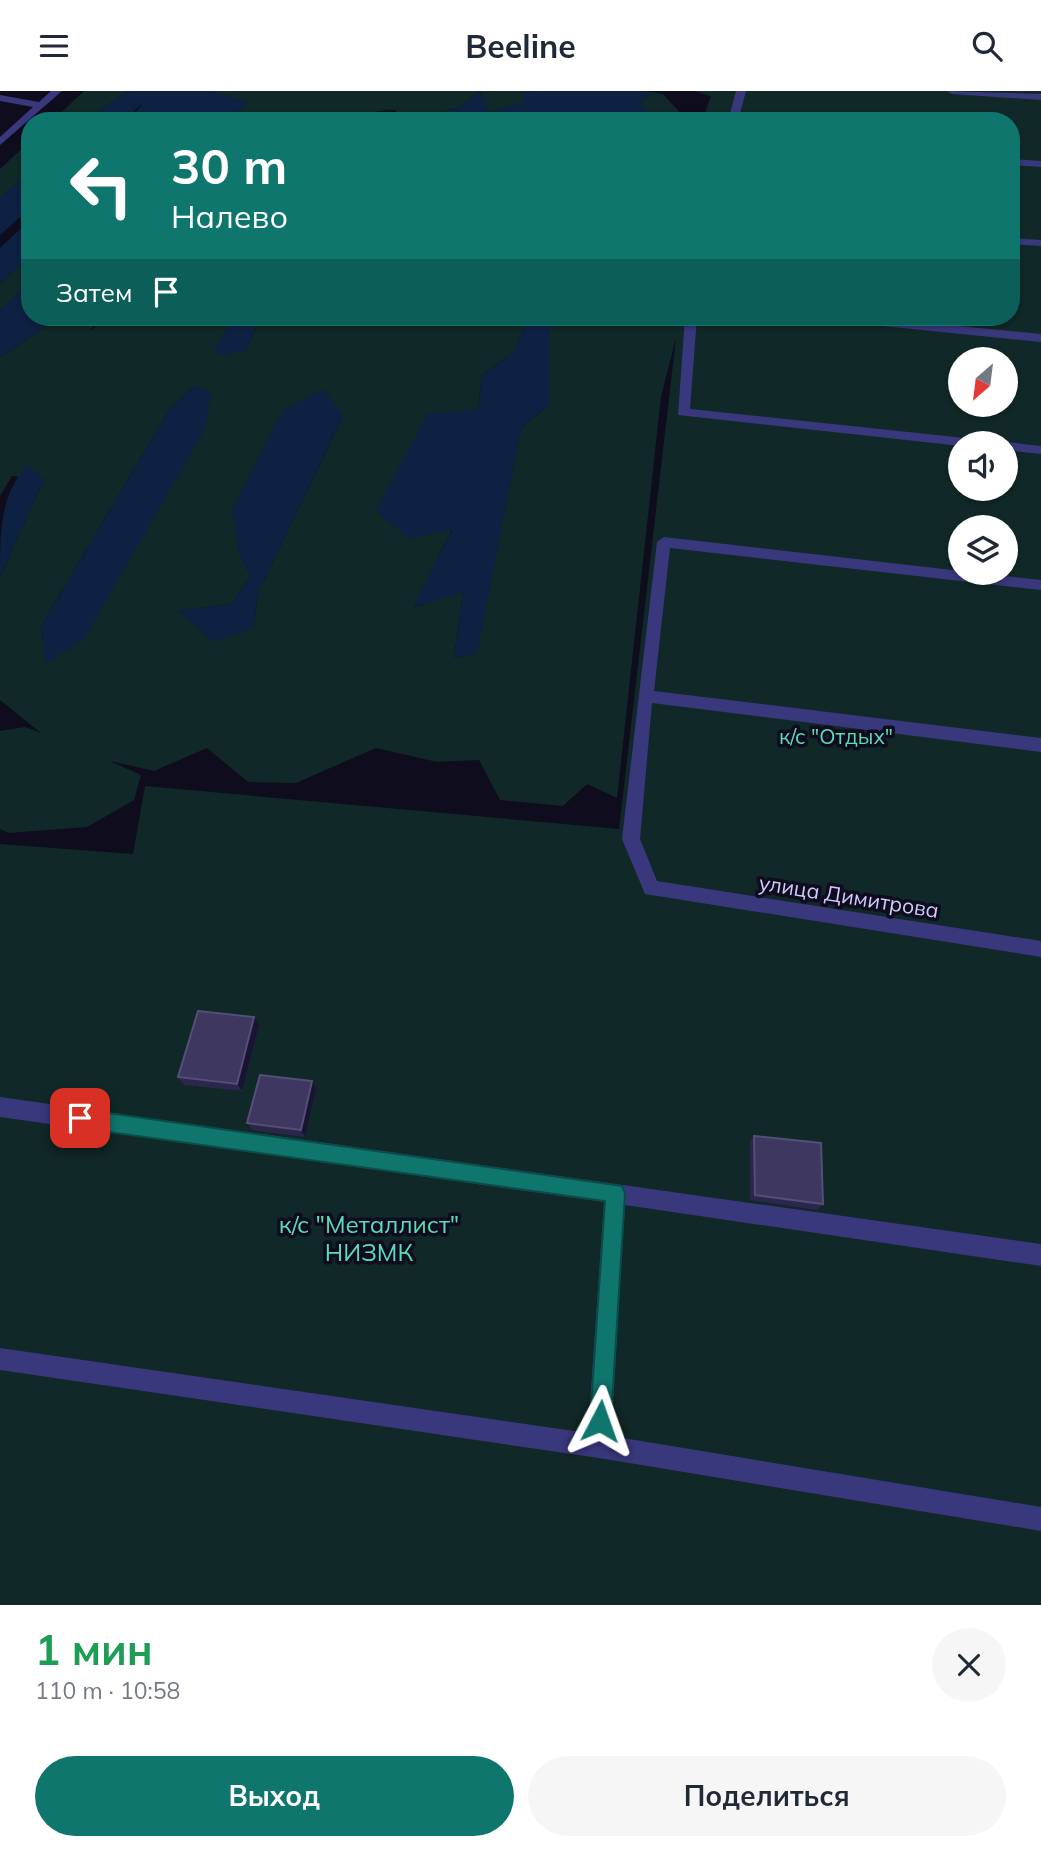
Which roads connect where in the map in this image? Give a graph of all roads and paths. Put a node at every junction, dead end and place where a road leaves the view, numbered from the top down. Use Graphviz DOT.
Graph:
graph roads {
  1 [pos="57,91"];
  2 [pos="741,91"];
  3 [pos="952,91"];
  4 [pos="1041,97"];
  5 [pos="0,98"];
  6 [pos="39,105"];
  7 [pos="32,112"];
  8 [pos="735,112"];
  9 [pos="21,122"];
  10 [pos="0,142"];
  11 [pos="1020,163"];
  12 [pos="1041,164"];
  13 [pos="1020,242"];
  14 [pos="1041,243"];
  15 [pos="690,326"];
  16 [pos="923,326"];
  17 [pos="1041,338"];
  18 [pos="948,440"];
  19 [pos="1018,447"];
  20 [pos="1041,450"];
  21 [pos="1041,585"];
  22 [pos="645,696"];
  23 [pos="1041,745"];
  24 [pos="1041,949"];
  25 [pos="0,1107"];
  26 [pos="615,1193"];
  27 [pos="1041,1255"];
  28 [pos="0,1359"];
  29 [pos="599,1446"];
  30 [pos="1041,1519"];
  1 -- 6 [label="street"];
  2 -- 8 [label="street"];
  3 -- 4 [label="street"];
  5 -- 6 [label="street"];
  6 -- 7 [label="street"];
  9 -- 10 [label="street"];
  11 -- 12 [label="street"];
  13 -- 14 [label="street"];
  15 -- 18 [label="street"];
  16 -- 17 [label="street"];
  19 -- 20 [label="street"];
  21 -- 22 [label="street"];
  22 -- 23 [label="street"];
  22 -- 24 [label="street, улица Димитрова"];
  25 -- 26 [label="street"];
  26 -- 27 [label="street"];
  26 -- 29 [label="street"];
  28 -- 29 [label="street"];
  29 -- 30 [label="street"];
}
